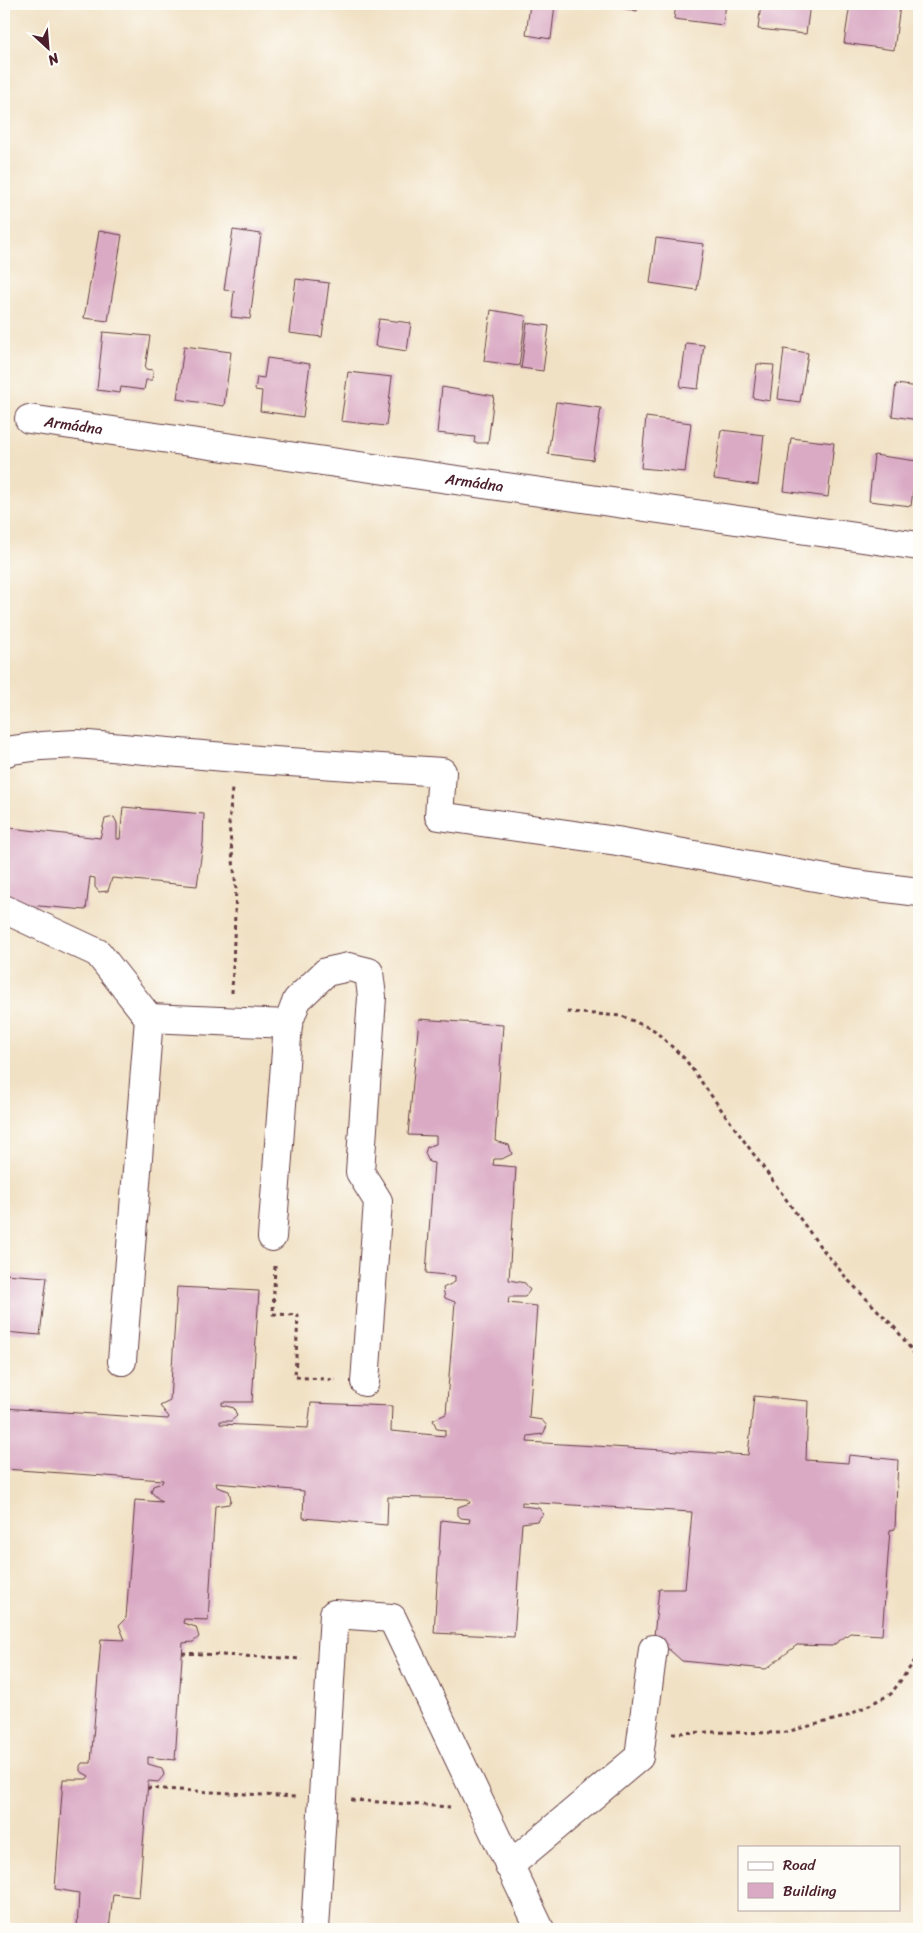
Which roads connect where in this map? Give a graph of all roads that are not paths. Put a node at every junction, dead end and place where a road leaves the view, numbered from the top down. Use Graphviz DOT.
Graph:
graph roads {
  1 [pos="29,419"];
  2 [pos="919,546"];
  3 [pos="4,753"];
  4 [pos="919,892"];
  5 [pos="4,909"];
  6 [pos="149,1018"];
  7 [pos="288,1024"];
  8 [pos="272,1237"];
  9 [pos="122,1361"];
  10 [pos="366,1382"];
  11 [pos="653,1650"];
  12 [pos="509,1866"];
  13 [pos="315,1929"];
  14 [pos="540,1929"];
  1 -- 2 [label="street, Armádna"];
  3 -- 4 [label="street"];
  5 -- 6 [label="street"];
  6 -- 7 [label="street"];
  6 -- 9 [label="street"];
  7 -- 8 [label="street"];
  7 -- 10 [label="street"];
  11 -- 12 [label="street"];
  12 -- 13 [label="street"];
  12 -- 14 [label="street"];
}
